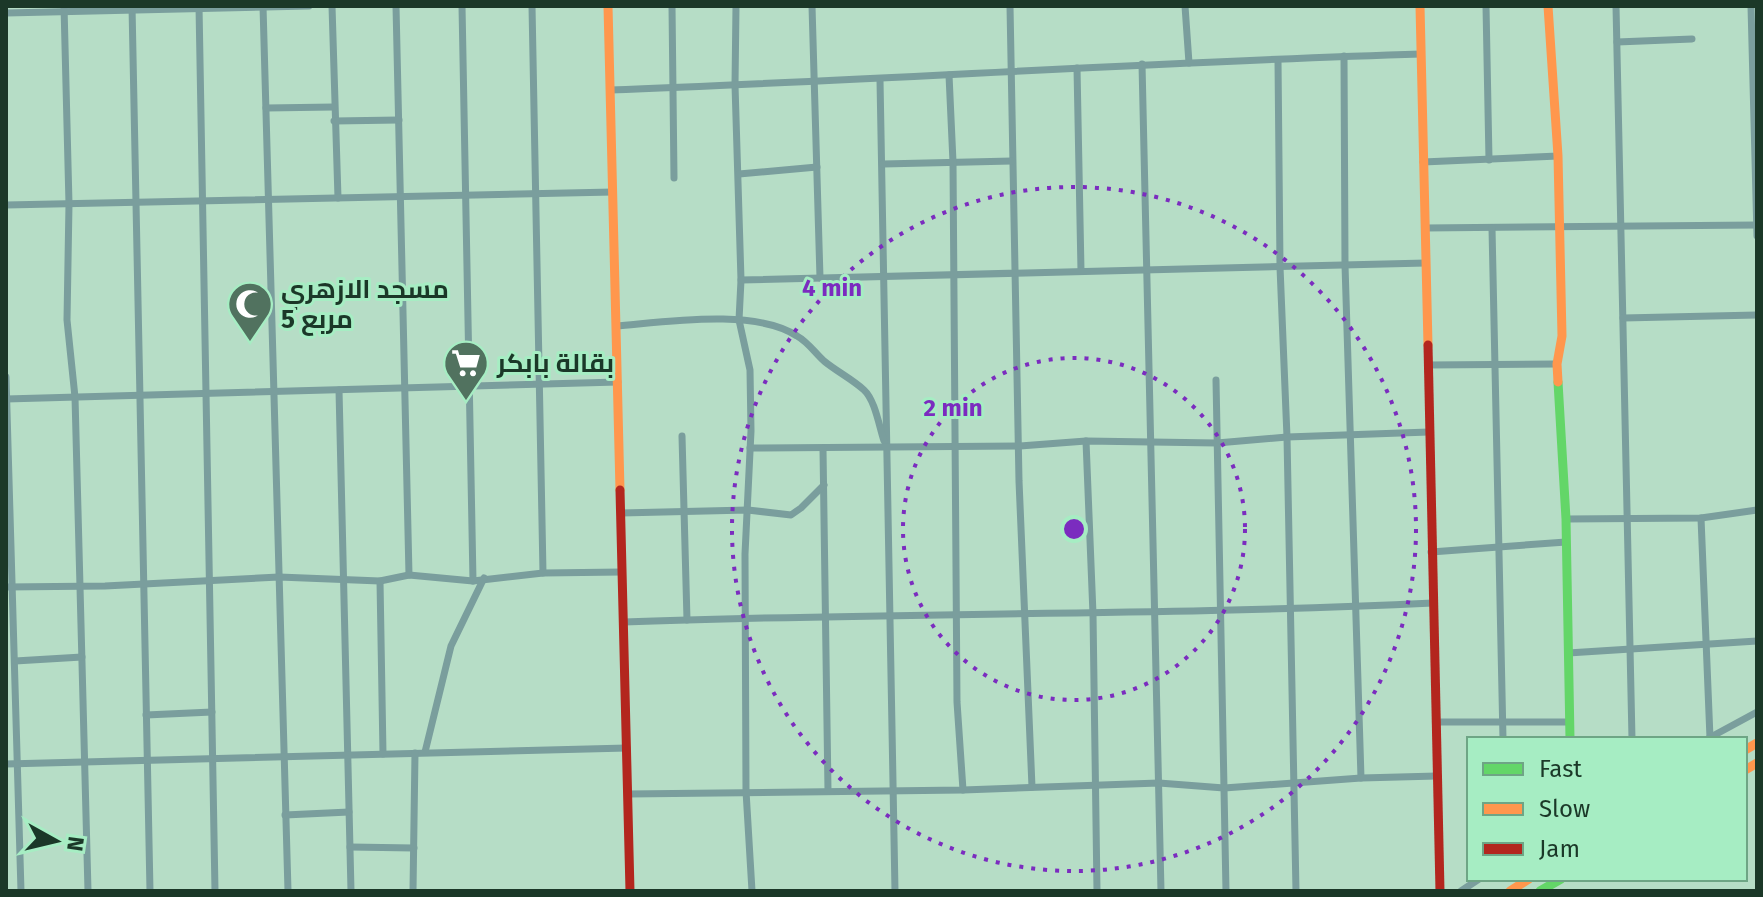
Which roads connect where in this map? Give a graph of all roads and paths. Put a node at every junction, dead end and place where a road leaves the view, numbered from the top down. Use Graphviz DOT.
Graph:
graph roads {
  1 [pos="264,6"];
  2 [pos="309,6"];
  3 [pos="332,6"];
  4 [pos="396,6"];
  5 [pos="462,6"];
  6 [pos="532,6"];
  7 [pos="608,6"];
  8 [pos="672,6"];
  9 [pos="736,6"];
  10 [pos="812,6"];
  11 [pos="1010,6"];
  12 [pos="1185,6"];
  13 [pos="1420,6"];
  14 [pos="1486,6"];
  15 [pos="1548,6"];
  16 [pos="1616,6"];
  17 [pos="1751,6"];
  18 [pos="199,7"];
  19 [pos="132,8"];
  20 [pos="64,9"];
  21 [pos="6,13"];
  22 [pos="1692,39"];
  23 [pos="1617,42"];
  24 [pos="1421,54"];
  25 [pos="1344,56"];
  26 [pos="1278,60"];
  27 [pos="1189,63"];
  28 [pos="1142,64"];
  29 [pos="1077,68"];
  30 [pos="1011,71"];
  31 [pos="949,75"];
  32 [pos="880,80"];
  33 [pos="813,82"];
  34 [pos="735,85"];
  35 [pos="674,87"];
  36 [pos="610,90"];
  37 [pos="334,107"];
  38 [pos="266,108"];
  39 [pos="399,120"];
  40 [pos="334,121"];
  41 [pos="1558,156"];
  42 [pos="1489,160"];
  43 [pos="1012,161"];
  44 [pos="953,162"];
  45 [pos="1423,162"];
  46 [pos="883,164"];
  47 [pos="817,167"];
  48 [pos="739,174"];
  49 [pos="674,178"];
  50 [pos="613,192"];
  51 [pos="536,193"];
  52 [pos="466,195"];
  53 [pos="400,196"];
  54 [pos="338,198"];
  55 [pos="269,199"];
  56 [pos="204,200"];
  57 [pos="136,202"];
  58 [pos="69,204"];
  59 [pos="6,205"];
  60 [pos="1757,225"];
  61 [pos="1621,226"];
  62 [pos="1560,227"];
  63 [pos="1425,228"];
  64 [pos="1492,228"];
  65 [pos="1757,236"];
  66 [pos="1426,263"];
  67 [pos="1345,265"];
  68 [pos="1280,267"];
  69 [pos="1147,270"];
  70 [pos="1081,271"];
  71 [pos="1013,273"];
  72 [pos="954,275"];
  73 [pos="884,276"];
  74 [pos="820,278"];
  75 [pos="741,280"];
  76 [pos="1757,315"];
  77 [pos="1623,318"];
  78 [pos="739,320"];
  79 [pos="616,326"];
  80 [pos="1495,364"];
  81 [pos="1557,364"];
  82 [pos="1428,365"];
  83 [pos="6,377"];
  84 [pos="1216,380"];
  85 [pos="618,382"];
  86 [pos="539,385"];
  87 [pos="470,386"];
  88 [pos="405,388"];
  89 [pos="339,390"];
  90 [pos="274,392"];
  91 [pos="208,393"];
  92 [pos="140,395"];
  93 [pos="75,397"];
  94 [pos="7,399"];
  95 [pos="1429,432"];
  96 [pos="1350,435"];
  97 [pos="682,436"];
  98 [pos="1287,437"];
  99 [pos="1086,441"];
  100 [pos="1217,443"];
  101 [pos="1151,444"];
  102 [pos="957,446"];
  103 [pos="1020,446"];
  104 [pos="750,448"];
  105 [pos="823,449"];
  106 [pos="887,449"];
  107 [pos="824,485"];
  108 [pos="748,510"];
  109 [pos="1757,510"];
  110 [pos="683,512"];
  111 [pos="621,513"];
  112 [pos="1628,517"];
  113 [pos="1701,518"];
  114 [pos="1566,519"];
  115 [pos="1566,542"];
  116 [pos="1498,548"];
  117 [pos="1431,552"];
  118 [pos="622,572"];
  119 [pos="543,573"];
  120 [pos="409,575"];
  121 [pos="279,577"];
  122 [pos="484,578"];
  123 [pos="210,580"];
  124 [pos="344,581"];
  125 [pos="380,581"];
  126 [pos="473,581"];
  127 [pos="144,584"];
  128 [pos="9,586"];
  129 [pos="80,586"];
  130 [pos="1433,603"];
  131 [pos="1356,607"];
  132 [pos="1290,610"];
  133 [pos="1221,612"];
  134 [pos="1155,613"];
  135 [pos="958,614"];
  136 [pos="1093,614"];
  137 [pos="890,615"];
  138 [pos="1025,616"];
  139 [pos="824,617"];
  140 [pos="745,619"];
  141 [pos="687,620"];
  142 [pos="624,622"];
  143 [pos="1757,641"];
  144 [pos="1706,644"];
  145 [pos="1630,649"];
  146 [pos="1568,653"];
  147 [pos="82,657"];
  148 [pos="15,661"];
  149 [pos="212,712"];
  150 [pos="1757,712"];
  151 [pos="146,715"];
  152 [pos="1436,722"];
  153 [pos="1570,722"];
  154 [pos="1502,723"];
  155 [pos="1503,737"];
  156 [pos="1570,737"];
  157 [pos="1632,737"];
  158 [pos="1709,737"];
  159 [pos="1711,737"];
  160 [pos="627,748"];
  161 [pos="425,752"];
  162 [pos="415,753"];
  163 [pos="383,754"];
  164 [pos="348,755"];
  165 [pos="284,757"];
  166 [pos="213,759"];
  167 [pos="147,760"];
  168 [pos="84,761"];
  169 [pos="6,764"];
  170 [pos="18,764"];
  171 [pos="1437,776"];
  172 [pos="1361,778"];
  173 [pos="1159,783"];
  174 [pos="1294,783"];
  175 [pos="1094,785"];
  176 [pos="1032,787"];
  177 [pos="1224,788"];
  178 [pos="963,790"];
  179 [pos="746,791"];
  180 [pos="828,791"];
  181 [pos="893,792"];
  182 [pos="628,794"];
  183 [pos="349,812"];
  184 [pos="285,815"];
  185 [pos="350,847"];
  186 [pos="414,848"];
  187 [pos="1558,881"];
  188 [pos="21,891"];
  189 [pos="88,891"];
  190 [pos="150,891"];
  191 [pos="215,891"];
  192 [pos="288,891"];
  193 [pos="351,891"];
  194 [pos="413,891"];
  195 [pos="630,891"];
  196 [pos="752,891"];
  197 [pos="895,891"];
  198 [pos="1097,891"];
  199 [pos="1161,891"];
  200 [pos="1226,891"];
  201 [pos="1296,891"];
  202 [pos="1440,891"];
  203 [pos="1540,891"];
  1 -- 2 [label="street"];
  1 -- 18 [label="street"];
  1 -- 38 [label="street"];
  3 -- 37 [label="street"];
  4 -- 39 [label="street"];
  5 -- 52 [label="street"];
  6 -- 51 [label="street"];
  7 -- 36 [label="street"];
  8 -- 35 [label="street"];
  9 -- 34 [label="street"];
  10 -- 33 [label="street"];
  11 -- 30 [label="street"];
  12 -- 27 [label="street"];
  13 -- 24 [label="street"];
  14 -- 42 [label="street"];
  15 -- 41 [label="street"];
  16 -- 23 [label="street"];
  17 -- 60 [label="street"];
  18 -- 19 [label="street"];
  18 -- 56 [label="street"];
  19 -- 20 [label="street"];
  19 -- 57 [label="street"];
  20 -- 21 [label="street"];
  20 -- 58 [label="street"];
  22 -- 23 [label="street"];
  23 -- 61 [label="street"];
  24 -- 25 [label="street"];
  24 -- 45 [label="street"];
  25 -- 26 [label="street"];
  25 -- 67 [label="street"];
  26 -- 27 [label="street"];
  26 -- 68 [label="street"];
  27 -- 28 [label="street"];
  28 -- 29 [label="street"];
  28 -- 69 [label="street"];
  29 -- 30 [label="street"];
  29 -- 70 [label="street"];
  30 -- 31 [label="street"];
  30 -- 43 [label="street"];
  31 -- 32 [label="street"];
  31 -- 44 [label="street"];
  32 -- 33 [label="street"];
  32 -- 46 [label="street"];
  33 -- 34 [label="street"];
  33 -- 47 [label="street"];
  34 -- 35 [label="street"];
  34 -- 48 [label="street"];
  35 -- 36 [label="street"];
  35 -- 49 [label="street"];
  36 -- 50 [label="street"];
  37 -- 38 [label="street"];
  37 -- 40 [label="street"];
  38 -- 55 [label="street"];
  39 -- 40 [label="street"];
  39 -- 53 [label="street"];
  40 -- 54 [label="street"];
  41 -- 42 [label="street"];
  41 -- 62 [label="street"];
  42 -- 45 [label="street"];
  43 -- 44 [label="street"];
  43 -- 71 [label="street"];
  44 -- 46 [label="street"];
  44 -- 72 [label="street"];
  45 -- 63 [label="street"];
  46 -- 73 [label="street"];
  47 -- 48 [label="street"];
  47 -- 74 [label="street"];
  48 -- 75 [label="street"];
  50 -- 51 [label="street"];
  50 -- 79 [label="street"];
  51 -- 52 [label="street"];
  51 -- 86 [label="street"];
  52 -- 53 [label="street"];
  52 -- 87 [label="street"];
  53 -- 54 [label="street"];
  53 -- 88 [label="street"];
  54 -- 55 [label="street"];
  55 -- 56 [label="street"];
  55 -- 90 [label="street"];
  56 -- 57 [label="street"];
  56 -- 91 [label="street"];
  57 -- 58 [label="street"];
  57 -- 92 [label="street"];
  58 -- 59 [label="street"];
  58 -- 93 [label="street"];
  60 -- 61 [label="street"];
  60 -- 65 [label="street"];
  61 -- 62 [label="street"];
  61 -- 77 [label="street"];
  62 -- 64 [label="street"];
  62 -- 81 [label="street"];
  63 -- 64 [label="street"];
  63 -- 66 [label="street"];
  64 -- 80 [label="street"];
  66 -- 67 [label="street"];
  66 -- 82 [label="street"];
  67 -- 68 [label="street"];
  67 -- 96 [label="street"];
  68 -- 69 [label="street"];
  68 -- 98 [label="street"];
  69 -- 70 [label="street"];
  69 -- 101 [label="street"];
  70 -- 71 [label="street"];
  71 -- 72 [label="street"];
  71 -- 103 [label="street"];
  72 -- 73 [label="street"];
  72 -- 102 [label="street"];
  73 -- 74 [label="street"];
  73 -- 106 [label="street"];
  74 -- 75 [label="street"];
  75 -- 78 [label="street"];
  76 -- 77 [label="street"];
  77 -- 112 [label="street"];
  78 -- 79 [label="street"];
  78 -- 104 [label="street"];
  78 -- 106 [label="street"];
  79 -- 85 [label="street"];
  80 -- 81 [label="street"];
  80 -- 82 [label="street"];
  80 -- 116 [label="street"];
  81 -- 114 [label="street"];
  82 -- 95 [label="street"];
  83 -- 94 [label="street"];
  84 -- 100 [label="street"];
  85 -- 86 [label="street"];
  85 -- 111 [label="street"];
  86 -- 87 [label="street"];
  86 -- 119 [label="street"];
  87 -- 88 [label="street"];
  87 -- 126 [label="street"];
  88 -- 89 [label="street"];
  88 -- 120 [label="street"];
  89 -- 90 [label="street"];
  89 -- 124 [label="street"];
  90 -- 91 [label="street"];
  90 -- 121 [label="street"];
  91 -- 92 [label="street"];
  91 -- 123 [label="street"];
  92 -- 93 [label="street"];
  92 -- 127 [label="street"];
  93 -- 94 [label="street"];
  93 -- 129 [label="street"];
  94 -- 128 [label="street"];
  95 -- 96 [label="street"];
  95 -- 117 [label="street"];
  96 -- 98 [label="street"];
  96 -- 131 [label="street"];
  97 -- 110 [label="street"];
  98 -- 100 [label="street"];
  98 -- 132 [label="street"];
  99 -- 101 [label="street"];
  99 -- 103 [label="street"];
  99 -- 136 [label="street"];
  100 -- 101 [label="street"];
  100 -- 133 [label="street"];
  101 -- 134 [label="street"];
  102 -- 103 [label="street"];
  102 -- 106 [label="street"];
  102 -- 135 [label="street"];
  103 -- 138 [label="street"];
  104 -- 105 [label="street"];
  104 -- 108 [label="street"];
  105 -- 106 [label="street"];
  105 -- 107 [label="street"];
  106 -- 137 [label="street"];
  107 -- 108 [label="street"];
  107 -- 139 [label="street"];
  108 -- 110 [label="street"];
  108 -- 140 [label="street"];
  109 -- 113 [label="street"];
  110 -- 111 [label="street"];
  110 -- 141 [label="street"];
  111 -- 118 [label="street"];
  112 -- 113 [label="street"];
  112 -- 114 [label="street"];
  112 -- 145 [label="street"];
  113 -- 144 [label="street"];
  114 -- 115 [label="street"];
  115 -- 116 [label="street"];
  115 -- 146 [label="street"];
  116 -- 117 [label="street"];
  116 -- 154 [label="street"];
  117 -- 130 [label="street"];
  118 -- 119 [label="street"];
  118 -- 142 [label="street"];
  119 -- 122 [label="street"];
  120 -- 125 [label="street"];
  120 -- 126 [label="street"];
  121 -- 123 [label="street"];
  121 -- 124 [label="street"];
  121 -- 165 [label="street"];
  122 -- 126 [label="street"];
  122 -- 161 [label="street"];
  123 -- 127 [label="street"];
  123 -- 149 [label="street"];
  124 -- 125 [label="street"];
  124 -- 164 [label="street"];
  125 -- 163 [label="street"];
  127 -- 129 [label="street"];
  127 -- 151 [label="street"];
  128 -- 129 [label="street"];
  128 -- 148 [label="street"];
  129 -- 147 [label="street"];
  130 -- 131 [label="street"];
  130 -- 152 [label="street"];
  131 -- 132 [label="street"];
  131 -- 172 [label="street"];
  132 -- 133 [label="street"];
  132 -- 174 [label="street"];
  133 -- 134 [label="street"];
  133 -- 177 [label="street"];
  134 -- 136 [label="street"];
  134 -- 173 [label="street"];
  135 -- 137 [label="street"];
  135 -- 138 [label="street"];
  135 -- 178 [label="street"];
  136 -- 138 [label="street"];
  136 -- 175 [label="street"];
  137 -- 139 [label="street"];
  137 -- 181 [label="street"];
  138 -- 176 [label="street"];
  139 -- 140 [label="street"];
  139 -- 180 [label="street"];
  140 -- 141 [label="street"];
  140 -- 179 [label="street"];
  141 -- 142 [label="street"];
  142 -- 160 [label="street"];
  143 -- 144 [label="street"];
  144 -- 145 [label="street"];
  144 -- 158 [label="street"];
  145 -- 146 [label="street"];
  145 -- 157 [label="street"];
  146 -- 153 [label="street"];
  147 -- 148 [label="street"];
  147 -- 168 [label="street"];
  148 -- 170 [label="street"];
  149 -- 151 [label="street"];
  149 -- 166 [label="street"];
  150 -- 159 [label="street"];
  151 -- 167 [label="street"];
  152 -- 154 [label="street"];
  152 -- 171 [label="street"];
  153 -- 154 [label="street"];
  153 -- 156 [label="street"];
  154 -- 155 [label="street"];
  160 -- 161 [label="street"];
  160 -- 182 [label="street"];
  161 -- 162 [label="street"];
  162 -- 163 [label="street"];
  162 -- 186 [label="street"];
  163 -- 164 [label="street"];
  164 -- 165 [label="street"];
  164 -- 183 [label="street"];
  165 -- 166 [label="street"];
  165 -- 184 [label="street"];
  166 -- 167 [label="street"];
  166 -- 191 [label="street"];
  167 -- 168 [label="street"];
  167 -- 190 [label="street"];
  168 -- 170 [label="street"];
  168 -- 189 [label="street"];
  169 -- 170 [label="street"];
  170 -- 188 [label="street"];
  171 -- 172 [label="street"];
  171 -- 202 [label="street"];
  172 -- 174 [label="street"];
  173 -- 175 [label="street"];
  173 -- 177 [label="street"];
  173 -- 199 [label="street"];
  174 -- 177 [label="street"];
  174 -- 201 [label="street"];
  175 -- 176 [label="street"];
  175 -- 198 [label="street"];
  176 -- 178 [label="street"];
  177 -- 200 [label="street"];
  178 -- 181 [label="street"];
  179 -- 180 [label="street"];
  179 -- 182 [label="street"];
  179 -- 196 [label="street"];
  180 -- 181 [label="street"];
  181 -- 197 [label="street"];
  182 -- 195 [label="street"];
  183 -- 184 [label="street"];
  183 -- 185 [label="street"];
  184 -- 192 [label="street"];
  185 -- 186 [label="street"];
  185 -- 193 [label="street"];
  186 -- 194 [label="street"];
  187 -- 203 [label="street"];
}
